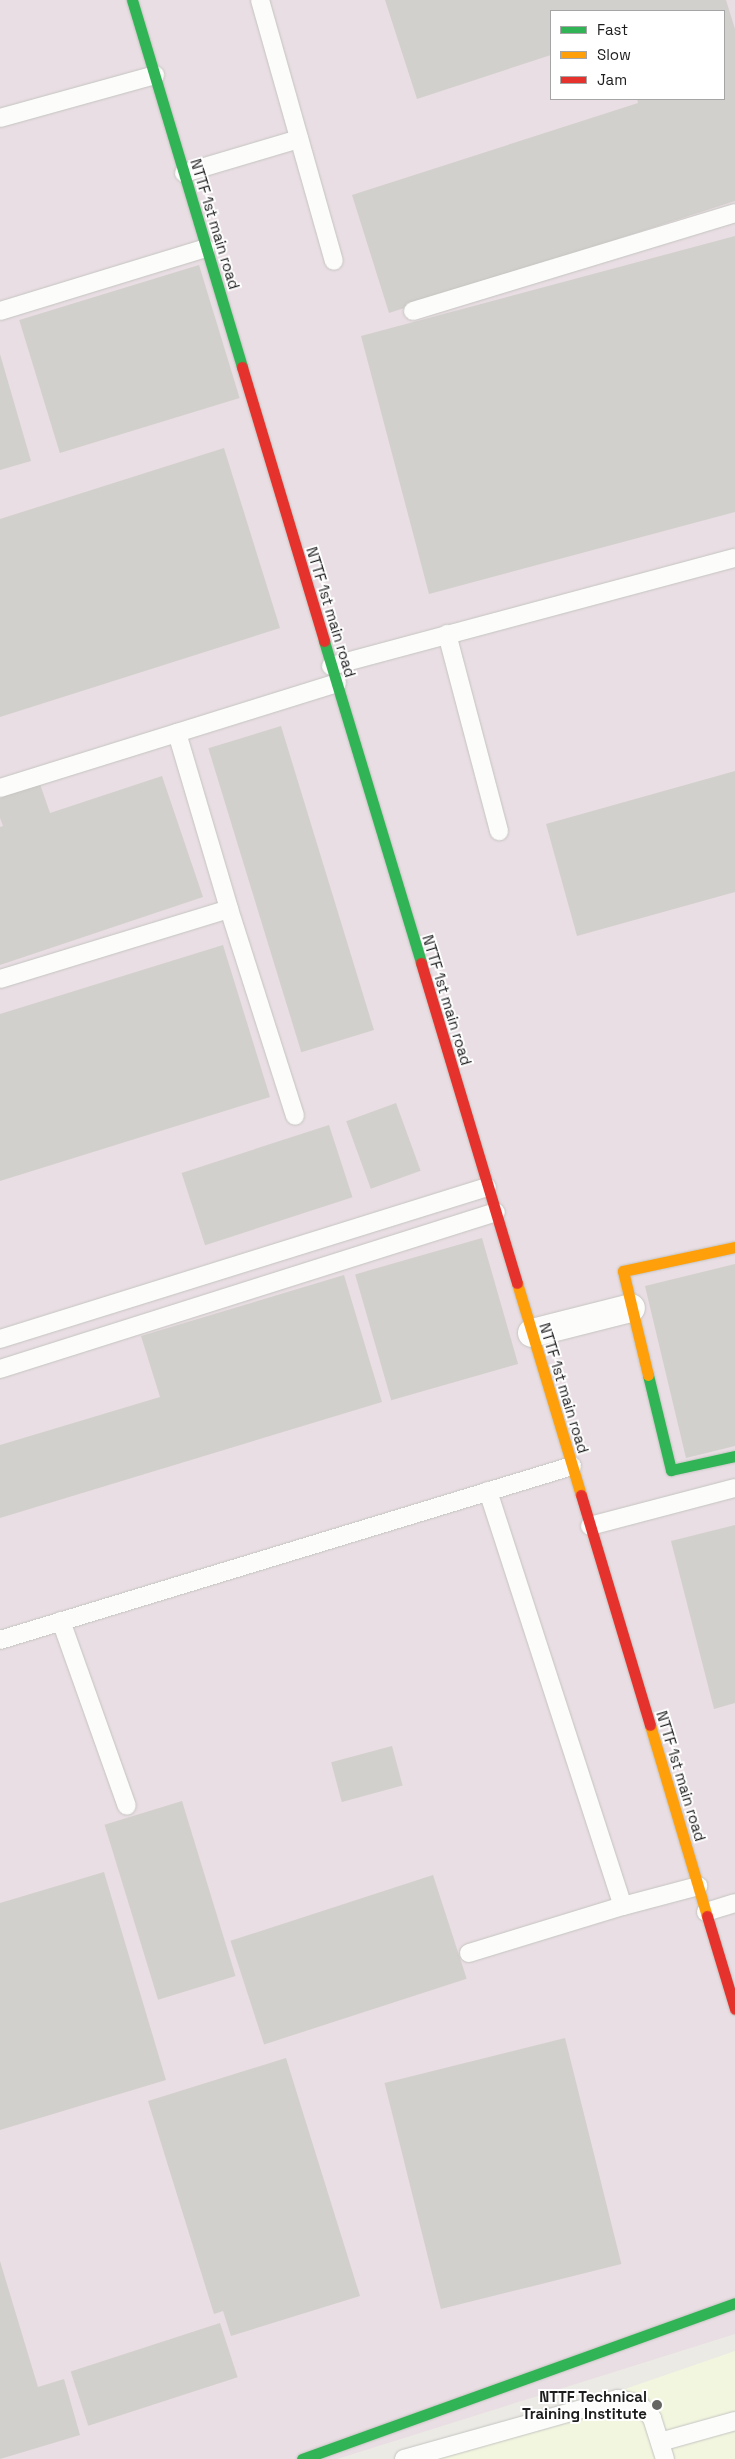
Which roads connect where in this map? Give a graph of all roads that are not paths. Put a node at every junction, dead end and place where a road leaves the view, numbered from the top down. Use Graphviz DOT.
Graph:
graph roads {
  1 [pos="132,0"];
  2 [pos="260,0"];
  3 [pos="155,75"];
  4 [pos="0,118"];
  5 [pos="299,139"];
  6 [pos="184,173"];
  7 [pos="735,213"];
  8 [pos="206,248"];
  9 [pos="334,261"];
  10 [pos="0,311"];
  11 [pos="412,311"];
  12 [pos="735,558"];
  13 [pos="447,634"];
  14 [pos="332,666"];
  15 [pos="337,683"];
  16 [pos="177,733"];
  17 [pos="0,788"];
  18 [pos="499,831"];
  19 [pos="229,909"];
  20 [pos="0,979"];
  21 [pos="295,1116"];
  22 [pos="488,1187"];
  23 [pos="496,1212"];
  24 [pos="735,1247"];
  25 [pos="631,1308"];
  26 [pos="532,1334"];
  27 [pos="0,1339"];
  28 [pos="0,1369"];
  29 [pos="735,1456"];
  30 [pos="572,1466"];
  31 [pos="735,1488"];
  32 [pos="488,1491"];
  33 [pos="590,1526"];
  34 [pos="61,1621"];
  35 [pos="0,1640"];
  36 [pos="127,1806"];
  37 [pos="698,1886"];
  38 [pos="735,1903"];
  39 [pos="622,1906"];
  40 [pos="706,1912"];
  41 [pos="469,1953"];
  42 [pos="735,2009"];
  43 [pos="735,2303"];
  44 [pos="735,2421"];
  45 [pos="662,2451"];
  46 [pos="302,2459"];
  47 [pos="404,2459"];
  1 -- 3 [label="street, NTTF 1st main road"];
  2 -- 5 [label="lane"];
  3 -- 4 [label="lane"];
  3 -- 6 [label="street, NTTF 1st main road"];
  5 -- 6 [label="lane"];
  5 -- 9 [label="lane"];
  6 -- 8 [label="street, NTTF 1st main road"];
  7 -- 11 [label="lane"];
  8 -- 10 [label="lane"];
  8 -- 14 [label="street, NTTF 1st main road"];
  12 -- 13 [label="lane"];
  13 -- 14 [label="lane"];
  13 -- 18 [label="lane"];
  14 -- 15 [label="street, NTTF 1st main road"];
  15 -- 16 [label="lane"];
  15 -- 22 [label="street, NTTF 1st main road"];
  16 -- 17 [label="lane"];
  16 -- 19 [label="lane"];
  19 -- 20 [label="lane"];
  19 -- 21 [label="lane"];
  22 -- 23 [label="street, NTTF 1st main road"];
  22 -- 27 [label="lane"];
  23 -- 26 [label="street, NTTF 1st main road"];
  23 -- 28 [label="lane"];
  24 -- 25 [label="street"];
  25 -- 26 [label="street"];
  25 -- 29 [label="street"];
  26 -- 30 [label="street, NTTF 1st main road"];
  30 -- 32 [label="lane"];
  30 -- 33 [label="street, NTTF 1st main road"];
  31 -- 33 [label="lane"];
  32 -- 34 [label="lane"];
  32 -- 39 [label="lane"];
  33 -- 37 [label="street, NTTF 1st main road"];
  34 -- 35 [label="lane"];
  34 -- 36 [label="lane"];
  37 -- 39 [label="lane"];
  37 -- 40 [label="street, NTTF 1st main road"];
  38 -- 40 [label="lane"];
  39 -- 41 [label="lane"];
  40 -- 42 [label="street, NTTF 1st main road"];
  43 -- 46 [label="street"];
  44 -- 45 [label="lane"];
  45 -- 47 [label="lane"];
}
